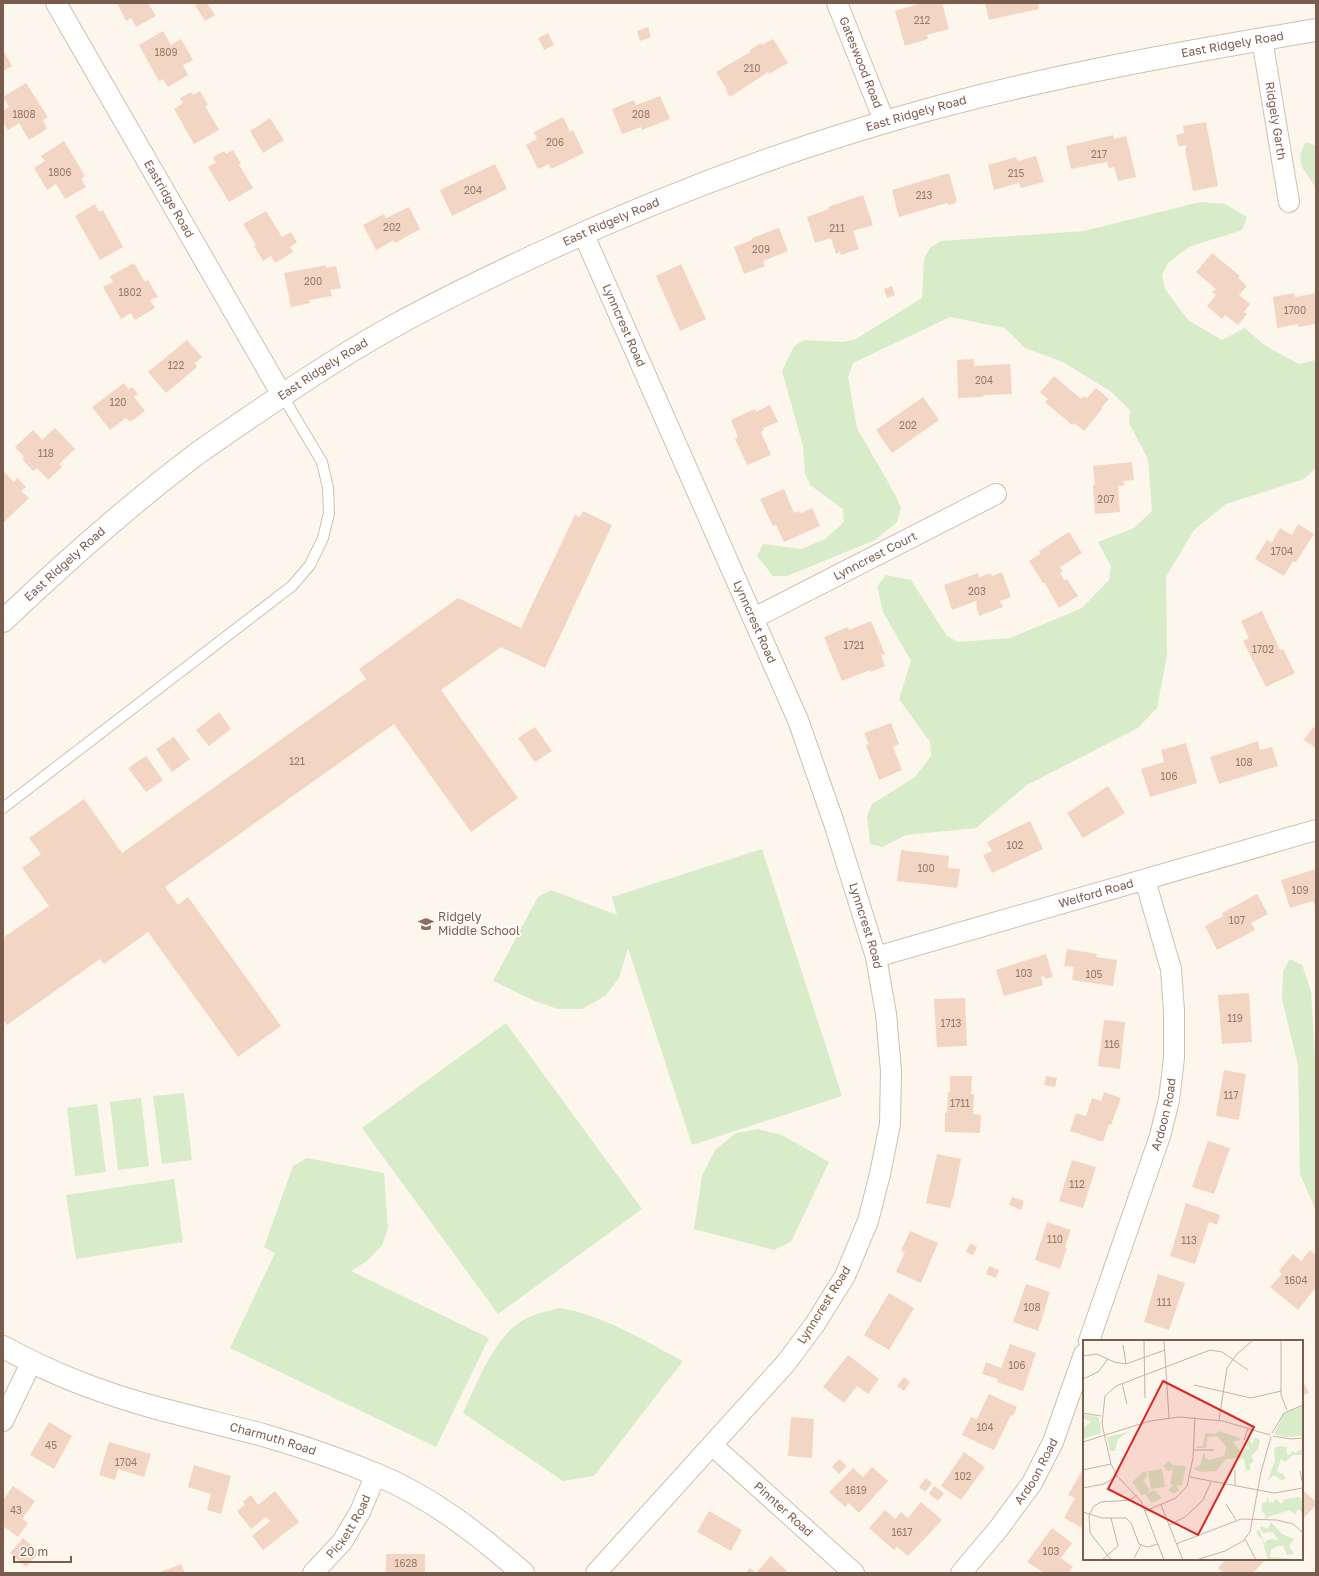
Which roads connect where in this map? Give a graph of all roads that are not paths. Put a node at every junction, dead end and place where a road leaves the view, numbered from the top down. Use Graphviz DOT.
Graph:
graph roads {
  1 [pos="56,3"];
  2 [pos="836,3"];
  3 [pos="1316,30"];
  4 [pos="1262,39"];
  5 [pos="884,123"];
  6 [pos="1289,202"];
  7 [pos="582,233"];
  8 [pos="282,395"];
  9 [pos="996,494"];
  10 [pos="754,618"];
  11 [pos="3,621"];
  12 [pos="3,808"];
  13 [pos="1316,830"];
  14 [pos="1146,880"];
  15 [pos="876,957"];
  16 [pos="1088,1340"];
  17 [pos="3,1347"];
  18 [pos="1083,1357"];
  19 [pos="31,1363"];
  20 [pos="3,1421"];
  21 [pos="712,1445"];
  22 [pos="376,1474"];
  23 [pos="313,1573"];
  24 [pos="522,1573"];
  25 [pos="596,1573"];
  26 [pos="854,1573"];
  27 [pos="960,1573"];
  1 -- 8 [label="street, Eastridge Road"];
  2 -- 5 [label="street, Gateswood Road"];
  3 -- 4 [label="street, East Ridgely Road"];
  4 -- 5 [label="street, East Ridgely Road"];
  4 -- 6 [label="street, Ridgely Garth"];
  5 -- 7 [label="street, East Ridgely Road"];
  7 -- 8 [label="street, East Ridgely Road"];
  7 -- 10 [label="street, Lynncrest Road"];
  8 -- 11 [label="street, East Ridgely Road"];
  8 -- 12 [label="lane"];
  9 -- 10 [label="street, Lynncrest Court"];
  10 -- 15 [label="street, Lynncrest Road"];
  13 -- 14 [label="street, Welford Road"];
  14 -- 15 [label="street, Welford Road"];
  14 -- 16 [label="street, Ardoon Road"];
  15 -- 21 [label="street, Lynncrest Road"];
  17 -- 19 [label="street, Charmuth Road"];
  18 -- 27 [label="street, Ardoon Road"];
  19 -- 20 [label="street"];
  19 -- 22 [label="street, Charmuth Road"];
  21 -- 25 [label="street, Lynncrest Road"];
  21 -- 26 [label="street, Pinnter Road"];
  22 -- 23 [label="street, Pickett Road"];
  22 -- 24 [label="street, Charmuth Road"];
}
